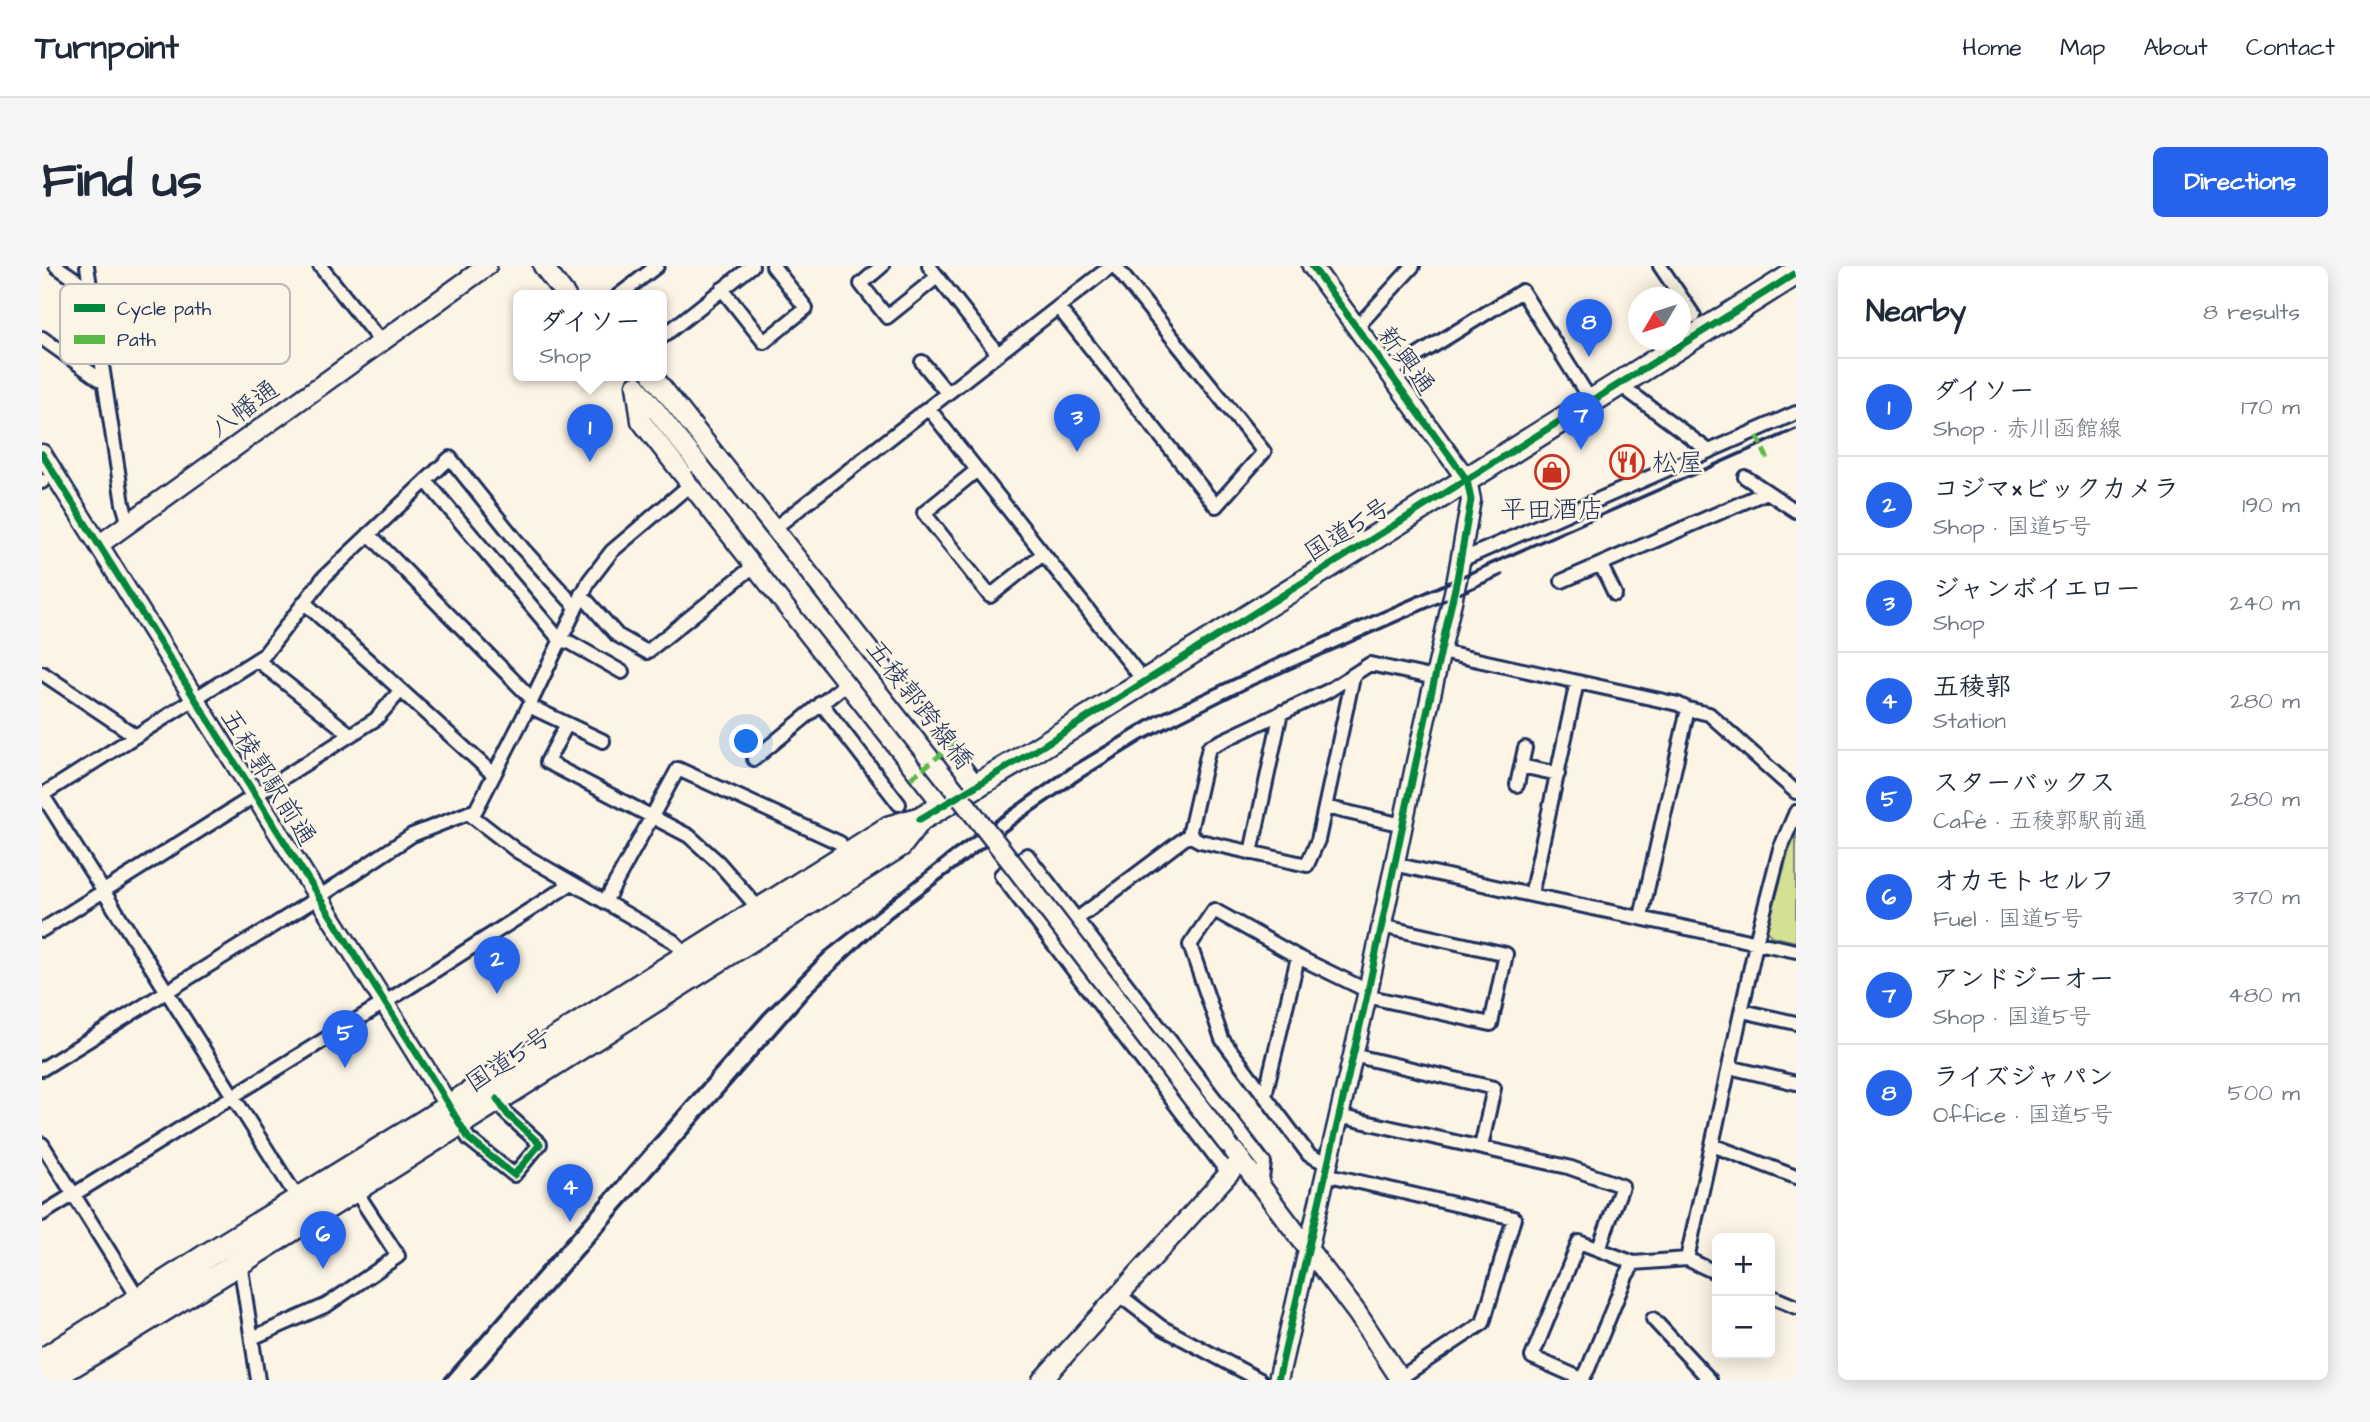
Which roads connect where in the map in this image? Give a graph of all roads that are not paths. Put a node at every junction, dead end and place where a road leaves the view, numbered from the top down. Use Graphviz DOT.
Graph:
graph roads {
  1 [pos="56,266"];
  2 [pos="87,266"];
  3 [pos="320,266"];
  4 [pos="487,266"];
  5 [pos="543,266"];
  6 [pos="657,266"];
  7 [pos="752,266"];
  8 [pos="773,266"];
  9 [pos="882,266"];
  10 [pos="929,266"];
  11 [pos="1111,266"];
  12 [pos="1312,266"];
  13 [pos="1413,266"];
  14 [pos="1660,266"];
  15 [pos="1796,273"];
  16 [pos="937,277"];
  17 [pos="83,284"];
  18 [pos="90,284"];
  19 [pos="722,289"];
  20 [pos="561,290"];
  21 [pos="626,290"];
  22 [pos="1058,307"];
  23 [pos="1695,316"];
  24 [pos="1357,327"];
  25 [pos="667,333"];
  26 [pos="42,338"];
  27 [pos="381,342"];
  28 [pos="60,351"];
  29 [pos="998,354"];
  30 [pos="922,362"];
  31 [pos="78,364"];
  32 [pos="102,364"];
  33 [pos="1399,367"];
  34 [pos="632,381"];
  35 [pos="657,381"];
  36 [pos="105,383"];
  37 [pos="1619,384"];
  38 [pos="948,394"];
  39 [pos="1591,401"];
  40 [pos="929,409"];
  41 [pos="1796,413"];
  42 [pos="1709,451"];
  43 [pos="42,454"];
  44 [pos="977,470"];
  45 [pos="1745,477"];
  46 [pos="1467,480"];
  47 [pos="426,481"];
  48 [pos="691,484"];
  49 [pos="1767,492"];
  50 [pos="1796,511"];
  51 [pos="129,524"];
  52 [pos="772,530"];
  53 [pos="369,534"];
  54 [pos="100,544"];
  55 [pos="1043,554"];
  56 [pos="1461,560"];
  57 [pos="755,565"];
  58 [pos="1601,565"];
  59 [pos="1562,581"];
  60 [pos="1615,594"];
  61 [pos="578,600"];
  62 [pos="306,604"];
  63 [pos="560,640"];
  64 [pos="1441,652"];
  65 [pos="257,660"];
  66 [pos="622,672"];
  67 [pos="42,673"];
  68 [pos="1353,677"];
  69 [pos="1435,678"];
  70 [pos="1144,681"];
  71 [pos="848,682"];
  72 [pos="1577,682"];
  73 [pos="401,690"];
  74 [pos="195,699"];
  75 [pos="530,703"];
  76 [pos="821,703"];
  77 [pos="1688,709"];
  78 [pos="1282,712"];
  79 [pos="567,724"];
  80 [pos="351,735"];
  81 [pos="136,736"];
  82 [pos="603,741"];
  83 [pos="1525,748"];
  84 [pos="754,758"];
  85 [pos="1521,766"];
  86 [pos="1558,774"];
  87 [pos="494,775"];
  88 [pos="1517,785"];
  89 [pos="976,786"];
  90 [pos="1796,792"];
  91 [pos="42,794"];
  92 [pos="256,796"];
  93 [pos="899,804"];
  94 [pos="943,805"];
  95 [pos="1325,807"];
  96 [pos="1796,812"];
  97 [pos="468,813"];
  98 [pos="651,817"];
  99 [pos="920,819"];
  100 [pos="1403,825"];
  101 [pos="1189,835"];
  102 [pos="840,842"];
  103 [pos="1251,853"];
  104 [pos="1394,864"];
  105 [pos="572,883"];
  106 [pos="104,891"];
  107 [pos="1531,895"];
  108 [pos="319,897"];
  109 [pos="606,902"];
  110 [pos="759,909"];
  111 [pos="1641,917"];
  112 [pos="1077,919"];
  113 [pos="1381,926"];
  114 [pos="42,930"];
  115 [pos="1758,942"];
  116 [pos="1796,951"];
  117 [pos="687,955"];
  118 [pos="1298,957"];
  119 [pos="167,991"];
  120 [pos="1367,993"];
  121 [pos="384,1002"];
  122 [pos="1742,1011"];
  123 [pos="1796,1023"];
  124 [pos="1352,1055"];
  125 [pos="1729,1068"];
  126 [pos="42,1069"];
  127 [pos="1796,1083"];
  128 [pos="233,1095"];
  129 [pos="1265,1095"];
  130 [pos="497,1099"];
  131 [pos="454,1115"];
  132 [pos="1338,1116"];
  133 [pos="42,1144"];
  134 [pos="1712,1145"];
  135 [pos="1481,1147"];
  136 [pos="1234,1166"];
  137 [pos="1326,1169"];
  138 [pos="1796,1177"];
  139 [pos="1261,1187"];
  140 [pos="355,1190"];
  141 [pos="74,1195"];
  142 [pos="298,1199"];
  143 [pos="42,1214"];
  144 [pos="1600,1248"];
  145 [pos="1308,1251"];
  146 [pos="1687,1259"];
  147 [pos="240,1262"];
  148 [pos="1634,1263"];
  149 [pos="1712,1271"];
  150 [pos="1118,1294"];
  151 [pos="1775,1298"];
  152 [pos="139,1299"];
  153 [pos="1796,1307"];
  154 [pos="1653,1319"];
  155 [pos="252,1338"];
  156 [pos="42,1361"];
  157 [pos="1400,1379"];
  158 [pos="48,1380"];
  159 [pos="258,1380"];
  160 [pos="1042,1380"];
  161 [pos="1260,1380"];
  162 [pos="1278,1380"];
  163 [pos="1582,1380"];
  164 [pos="1710,1380"];
  1 -- 17 [label="street"];
  2 -- 18 [label="street"];
  3 -- 27 [label="street"];
  4 -- 27 [label="street, 八幡通"];
  5 -- 20 [label="street"];
  6 -- 21 [label="street"];
  7 -- 19 [label="street"];
  8 -- 19 [label="street"];
  9 -- 16 [label="street"];
  10 -- 16 [label="street"];
  11 -- 22 [label="street"];
  11 -- 22 [label="street"];
  12 -- 24 [label="street, 新興通"];
  13 -- 24 [label="street"];
  14 -- 23 [label="street"];
  15 -- 37 [label="highway, 国道5号"];
  16 -- 29 [label="street"];
  19 -- 25 [label="street"];
  22 -- 29 [label="street"];
  24 -- 46 [label="street, 新興通"];
  26 -- 28 [label="street"];
  27 -- 51 [label="street, 八幡通"];
  29 -- 38 [label="street"];
  30 -- 38 [label="street"];
  31 -- 36 [label="street"];
  32 -- 36 [label="street"];
  33 -- 39 [label="street"];
  34 -- 48 [label="street"];
  34 -- 136 [label="street, 五稜郭跨線橋, bridge"];
  35 -- 52 [label="street"];
  36 -- 51 [label="street"];
  37 -- 39 [label="highway, 国道5号"];
  37 -- 42 [label="street"];
  38 -- 40 [label="street"];
  39 -- 46 [label="highway, 国道5号"];
  40 -- 44 [label="street"];
  40 -- 52 [label="street"];
  41 -- 42 [label="street"];
  42 -- 56 [label="street"];
  43 -- 54 [label="street, 五稜郭駅前通"];
  44 -- 55 [label="street"];
  44 -- 55 [label="street"];
  45 -- 49 [label="street"];
  46 -- 56 [label="street"];
  46 -- 70 [label="highway, 国道5号"];
  47 -- 53 [label="street"];
  47 -- 61 [label="street"];
  47 -- 63 [label="street"];
  48 -- 57 [label="street"];
  48 -- 61 [label="street"];
  49 -- 50 [label="street"];
  49 -- 58 [label="street"];
  51 -- 54 [label="street, 八幡通"];
  52 -- 89 [label="street"];
  53 -- 62 [label="street"];
  53 -- 75 [label="street"];
  54 -- 74 [label="street, 五稜郭駅前通"];
  55 -- 70 [label="street"];
  56 -- 64 [label="street"];
  57 -- 61 [label="street"];
  57 -- 71 [label="street"];
  58 -- 59 [label="street"];
  58 -- 60 [label="street"];
  61 -- 63 [label="street"];
  62 -- 65 [label="street"];
  62 -- 73 [label="street"];
  63 -- 66 [label="street"];
  63 -- 75 [label="street"];
  64 -- 69 [label="street"];
  64 -- 72 [label="street"];
  65 -- 74 [label="street"];
  65 -- 80 [label="street"];
  67 -- 81 [label="street"];
  68 -- 69 [label="street"];
  68 -- 78 [label="street"];
  68 -- 95 [label="street"];
  69 -- 100 [label="street"];
  70 -- 89 [label="highway, 国道5号"];
  71 -- 76 [label="street"];
  71 -- 94 [label="street"];
  72 -- 77 [label="street"];
  72 -- 86 [label="street"];
  73 -- 80 [label="street"];
  73 -- 87 [label="street"];
  74 -- 81 [label="street"];
  74 -- 92 [label="street, 五稜郭駅前通"];
  75 -- 79 [label="street"];
  75 -- 87 [label="street"];
  76 -- 84 [label="street"];
  76 -- 93 [label="street"];
  77 -- 90 [label="street"];
  77 -- 111 [label="street"];
  78 -- 101 [label="street"];
  78 -- 103 [label="street"];
  79 -- 82 [label="street"];
  79 -- 98 [label="street"];
  80 -- 92 [label="street"];
  81 -- 91 [label="street"];
  83 -- 85 [label="street"];
  85 -- 86 [label="street"];
  85 -- 88 [label="street"];
  86 -- 107 [label="street"];
  87 -- 97 [label="street"];
  89 -- 94 [label="highway, 国道5号"];
  91 -- 106 [label="street"];
  92 -- 106 [label="street"];
  92 -- 108 [label="street, 五稜郭駅前通"];
  94 -- 99 [label="highway, 国道5号"];
  95 -- 100 [label="street"];
  95 -- 103 [label="street"];
  96 -- 115 [label="street"];
  97 -- 105 [label="street"];
  97 -- 108 [label="street"];
  98 -- 102 [label="street"];
  98 -- 109 [label="street"];
  98 -- 110 [label="street"];
  99 -- 110 [label="highway, 国道5号"];
  99 -- 130 [label="highway, 国道5号"];
  100 -- 104 [label="street"];
  101 -- 103 [label="street"];
  101 -- 112 [label="street"];
  104 -- 107 [label="street"];
  104 -- 113 [label="street"];
  105 -- 109 [label="street"];
  105 -- 121 [label="street"];
  106 -- 114 [label="street"];
  106 -- 119 [label="street"];
  107 -- 111 [label="street"];
  108 -- 119 [label="street"];
  108 -- 121 [label="street, 五稜郭駅前通"];
  109 -- 117 [label="street"];
  110 -- 117 [label="highway, 国道5号"];
  111 -- 115 [label="street"];
  112 -- 136 [label="street"];
  112 -- 139 [label="street"];
  113 -- 120 [label="street"];
  113 -- 120 [label="street"];
  115 -- 116 [label="street"];
  115 -- 122 [label="street"];
  117 -- 131 [label="highway, 国道5号"];
  118 -- 120 [label="street"];
  118 -- 129 [label="street"];
  118 -- 129 [label="street"];
  119 -- 126 [label="street"];
  119 -- 128 [label="street"];
  120 -- 124 [label="street"];
  121 -- 128 [label="street"];
  121 -- 131 [label="street, 五稜郭駅前通"];
  122 -- 123 [label="street"];
  122 -- 125 [label="street"];
  124 -- 132 [label="street"];
  124 -- 135 [label="street"];
  125 -- 127 [label="street"];
  125 -- 134 [label="street"];
  128 -- 141 [label="street"];
  128 -- 142 [label="street"];
  129 -- 137 [label="street"];
  130 -- 131 [label="highway, 国道5号"];
  130 -- 131 [label="street"];
  131 -- 140 [label="highway, 国道5号"];
  131 -- 142 [label="highway, 国道5号"];
  132 -- 135 [label="street"];
  132 -- 137 [label="street"];
  133 -- 141 [label="street"];
  134 -- 138 [label="street"];
  134 -- 146 [label="street"];
  135 -- 144 [label="street"];
  136 -- 139 [label="street, 五稜郭跨線橋"];
  136 -- 150 [label="street"];
  137 -- 145 [label="street"];
  137 -- 157 [label="street"];
  139 -- 145 [label="street, 五稜郭跨線橋"];
  140 -- 147 [label="highway, 国道5号"];
  140 -- 155 [label="street"];
  141 -- 143 [label="street"];
  141 -- 152 [label="street"];
  142 -- 152 [label="highway, 国道5号"];
  144 -- 148 [label="street"];
  144 -- 163 [label="street"];
  145 -- 157 [label="street, 五稜郭跨線橋"];
  145 -- 162 [label="street"];
  146 -- 148 [label="street"];
  146 -- 149 [label="street"];
  147 -- 155 [label="street"];
  147 -- 158 [label="highway, 国道5号"];
  148 -- 163 [label="street"];
  150 -- 160 [label="street"];
  150 -- 161 [label="street"];
  151 -- 153 [label="street"];
  152 -- 156 [label="highway, 国道5号"];
  154 -- 164 [label="street"];
  155 -- 159 [label="street"];
}
